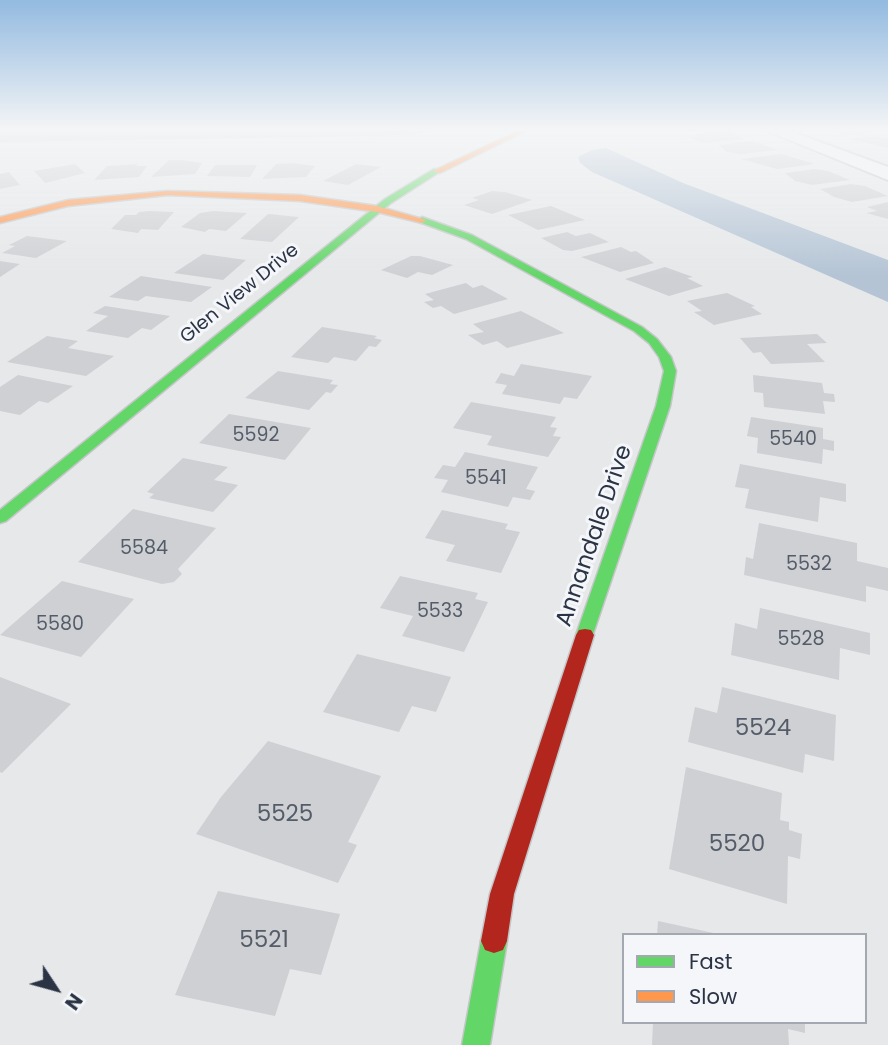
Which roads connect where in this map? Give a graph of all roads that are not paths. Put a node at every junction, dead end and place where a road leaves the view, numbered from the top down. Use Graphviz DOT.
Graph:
graph roads {
  1 [pos="425,179"];
  2 [pos="377,209"];
  3 [pos="0,220"];
  4 [pos="0,518"];
  5 [pos="476,1045"];
  1 -- 2 [label="street, Glen View Drive"];
  2 -- 3 [label="street"];
  2 -- 4 [label="street, Glen View Drive"];
  2 -- 5 [label="street, Annandale Drive"];
}
